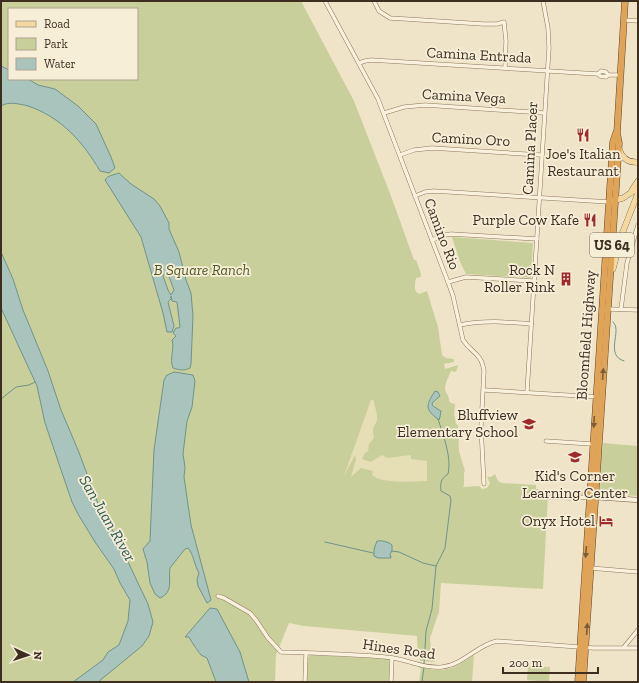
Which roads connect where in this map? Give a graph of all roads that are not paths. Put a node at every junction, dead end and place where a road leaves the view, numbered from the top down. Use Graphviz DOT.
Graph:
graph roads {
  1 [pos="325,1"];
  2 [pos="374,1"];
  3 [pos="543,1"];
  4 [pos="625,1"];
  5 [pos="624,20"];
  6 [pos="638,21"];
  7 [pos="359,63"];
  8 [pos="505,68"];
  9 [pos="547,71"];
  10 [pos="620,75"];
  11 [pos="384,113"];
  12 [pos="544,113"];
  13 [pos="616,133"];
  14 [pos="619,143"];
  15 [pos="400,155"];
  16 [pos="542,155"];
  17 [pos="638,162"];
  18 [pos="638,180"];
  19 [pos="638,188"];
  20 [pos="638,193"];
  21 [pos="628,195"];
  22 [pos="415,196"];
  23 [pos="539,197"];
  24 [pos="612,201"];
  25 [pos="638,225"];
  26 [pos="537,239"];
  27 [pos="432,240"];
  28 [pos="533,281"];
  29 [pos="448,282"];
  30 [pos="609,289"];
  31 [pos="604,308"];
  32 [pos="621,310"];
  33 [pos="638,310"];
  34 [pos="531,324"];
  35 [pos="460,325"];
  36 [pos="484,390"];
  37 [pos="527,392"];
  38 [pos="598,397"];
  39 [pos="546,442"];
  40 [pos="592,444"];
  41 [pos="484,484"];
  42 [pos="548,497"];
  43 [pos="593,497"];
  44 [pos="638,500"];
  45 [pos="588,568"];
  46 [pos="638,572"];
  47 [pos="218,596"];
  48 [pos="638,630"];
  49 [pos="583,647"];
  50 [pos="624,647"];
  51 [pos="638,648"];
  52 [pos="306,653"];
  53 [pos="392,658"];
  54 [pos="305,682"];
  55 [pos="391,682"];
  56 [pos="578,682"];
  57 [pos="584,682"];
  1 -- 7 [label="street, Camino Rio"];
  2 -- 8 [label="street"];
  3 -- 9 [label="street, Camina Placer"];
  4 -- 5 [label="highway, US 64"];
  5 -- 6 [label="street"];
  5 -- 10 [label="highway, US 64"];
  7 -- 8 [label="street, Camina Entrada"];
  7 -- 11 [label="street, Camino Rio"];
  8 -- 9 [label="street, Camina Entrada"];
  9 -- 10 [label="street, Camina Entrada"];
  9 -- 12 [label="street, Camina Placer"];
  10 -- 13 [label="highway, US 64"];
  11 -- 12 [label="street, Camina Vega"];
  11 -- 15 [label="street, Camino Rio"];
  12 -- 16 [label="street, Camina Placer"];
  13 -- 14 [label="highway, Bloomfield Highway / US 64"];
  13 -- 24 [label="highway, Bloomfield Highway / US 64"];
  14 -- 17 [label="main road"];
  14 -- 24 [label="highway, Bloomfield Highway / US 64"];
  15 -- 16 [label="street, Camino Oro"];
  15 -- 22 [label="street, Camino Rio"];
  16 -- 23 [label="street, Camina Placer"];
  18 -- 21 [label="main road"];
  19 -- 21 [label="main road"];
  20 -- 30 [label="main road"];
  21 -- 24 [label="main road"];
  22 -- 23 [label="street"];
  22 -- 27 [label="street, Camino Rio"];
  23 -- 24 [label="street"];
  23 -- 26 [label="street, Camina Placer"];
  24 -- 30 [label="highway, Bloomfield Highway / US 64"];
  24 -- 31 [label="highway, Bloomfield Highway / US 64"];
  25 -- 32 [label="street"];
  26 -- 27 [label="street"];
  26 -- 28 [label="street, Camina Placer"];
  27 -- 29 [label="street, Camino Rio"];
  28 -- 29 [label="street"];
  28 -- 34 [label="street, Camina Placer"];
  29 -- 35 [label="street, Camino Rio"];
  30 -- 31 [label="highway, Bloomfield Highway / US 64"];
  31 -- 32 [label="street"];
  31 -- 38 [label="highway, Bloomfield Highway / US 64"];
  32 -- 33 [label="street"];
  34 -- 35 [label="street"];
  34 -- 37 [label="street, Camina Placer"];
  35 -- 36 [label="street, Camino Rio"];
  36 -- 37 [label="street"];
  36 -- 41 [label="street, Camino Rio"];
  37 -- 38 [label="street"];
  38 -- 40 [label="highway, Bloomfield Highway / US 64, one-way"];
  38 -- 43 [label="highway, Bloomfield Highway / US 64"];
  39 -- 40 [label="street"];
  40 -- 43 [label="highway, Bloomfield Highway / US 64"];
  42 -- 43 [label="street"];
  43 -- 44 [label="street"];
  43 -- 45 [label="highway, Bloomfield Highway / US 64"];
  45 -- 46 [label="street"];
  45 -- 49 [label="highway, Bloomfield Highway / US 64"];
  47 -- 52 [label="street, Hines Road"];
  48 -- 50 [label="street"];
  49 -- 50 [label="street, Hines Road"];
  49 -- 53 [label="street, Hines Road"];
  49 -- 56 [label="highway, Bloomfield Highway / US 64"];
  49 -- 57 [label="highway, Bloomfield Highway / US 64"];
  50 -- 51 [label="street, Hines Road"];
  52 -- 53 [label="street, Hines Road"];
  52 -- 54 [label="street"];
  53 -- 55 [label="street"];
}
